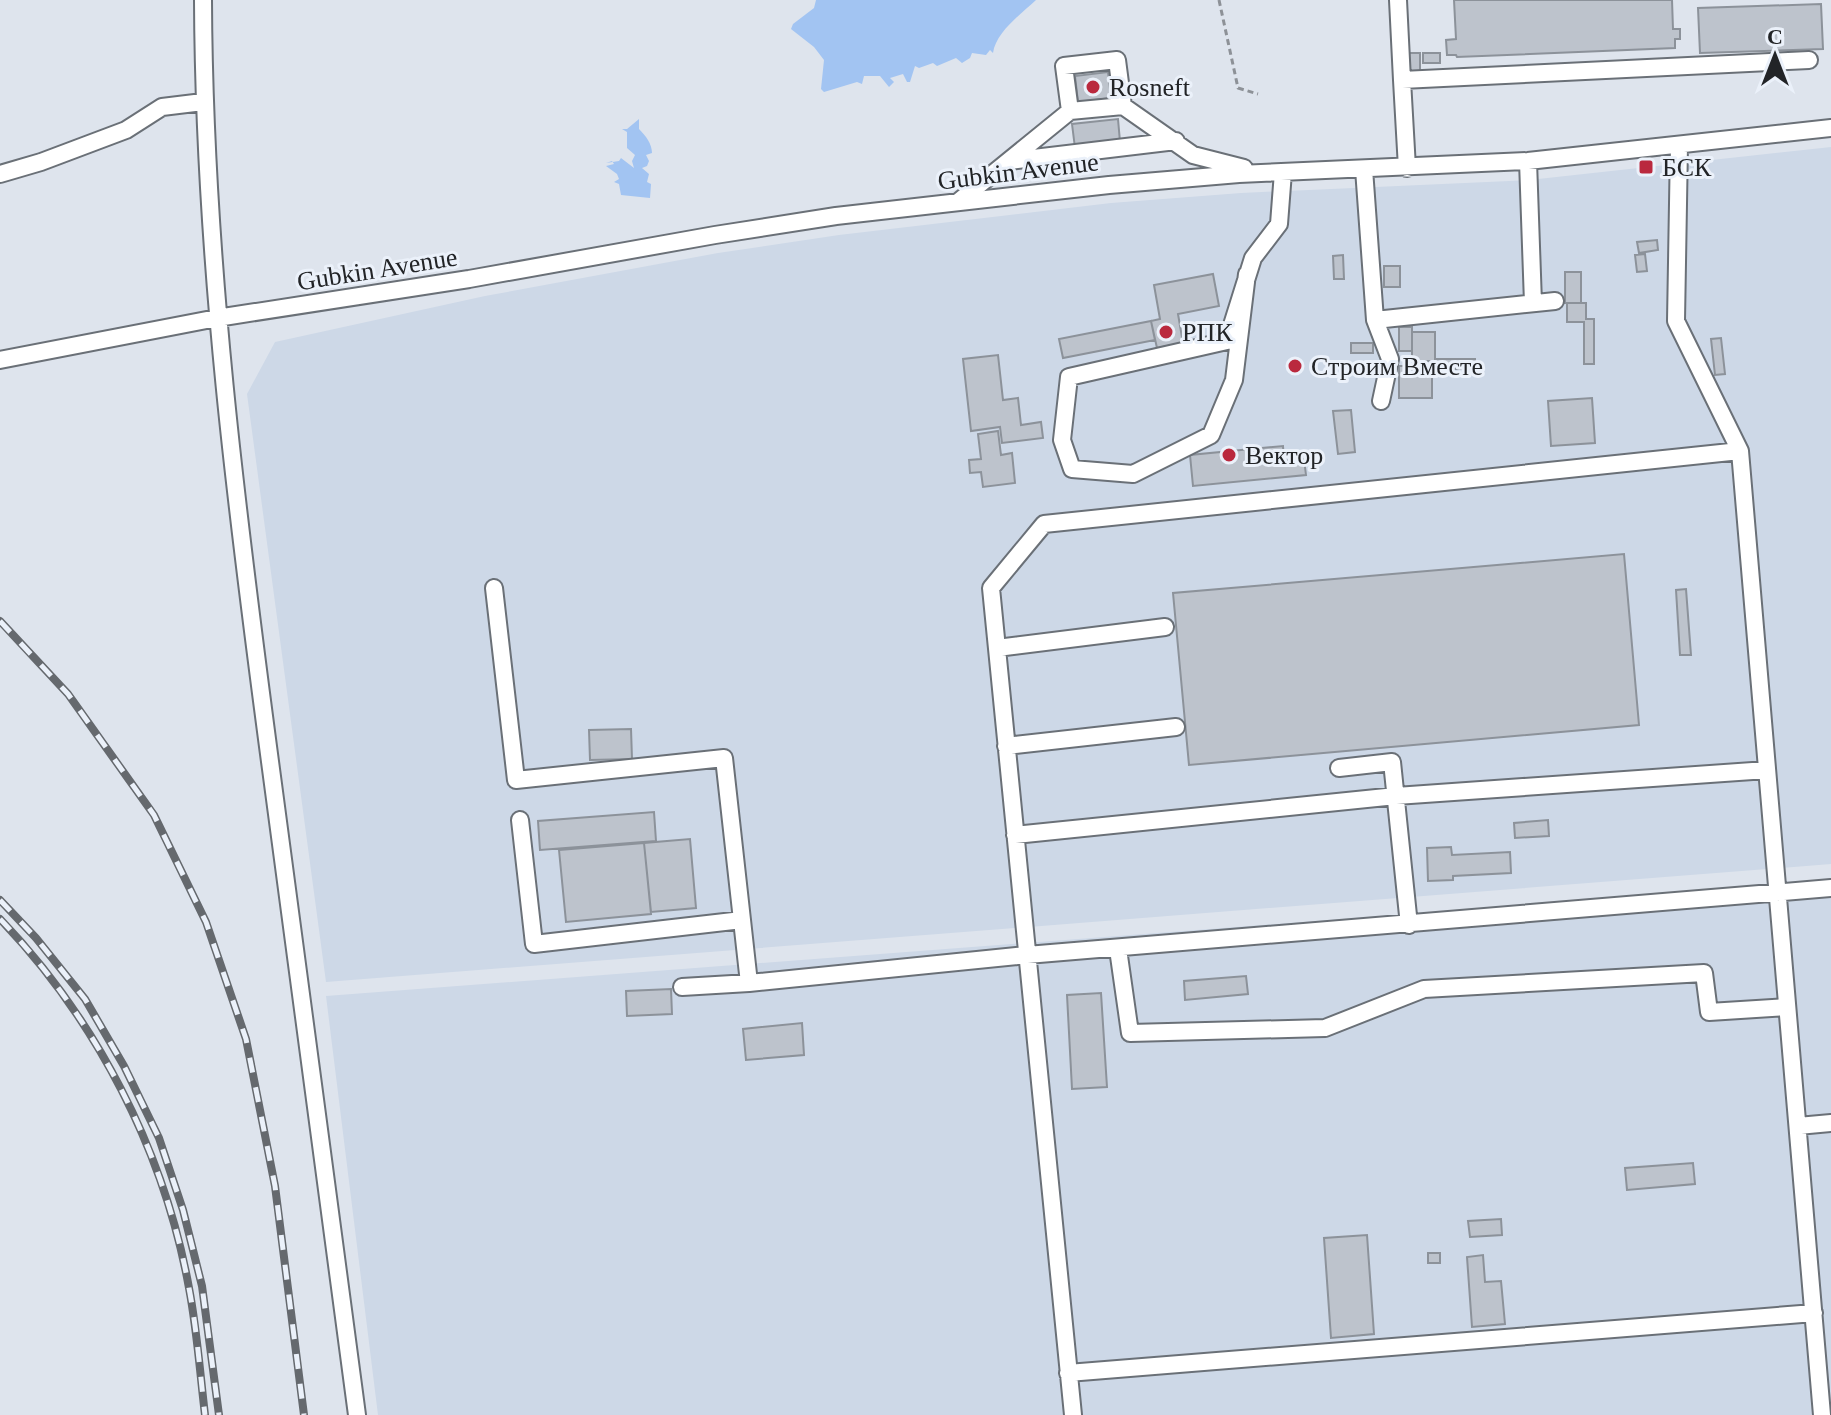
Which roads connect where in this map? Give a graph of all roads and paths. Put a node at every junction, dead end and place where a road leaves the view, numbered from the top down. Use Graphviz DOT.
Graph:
graph roads {
  1 [pos="203,0"];
  2 [pos="1219,0"];
  3 [pos="1398,0"];
  4 [pos="1809,60"];
  5 [pos="1402,80"];
  6 [pos="1258,94"];
  7 [pos="203,102"];
  8 [pos="1123,106"];
  9 [pos="1070,111"];
  10 [pos="1831,128"];
  11 [pos="1176,141"];
  12 [pos="1679,145"];
  13 [pos="1009,161"];
  14 [pos="1528,161"];
  15 [pos="1407,168"];
  16 [pos="1364,169"];
  17 [pos="1283,172"];
  18 [pos="1261,173"];
  19 [pos="0,174"];
  20 [pos="957,203"];
  21 [pos="1247,274"];
  22 [pos="1555,301"];
  23 [pos="1533,303"];
  24 [pos="217,318"];
  25 [pos="1375,320"];
  26 [pos="0,360"];
  27 [pos="1381,401"];
  28 [pos="1740,451"];
  29 [pos="494,588"];
  30 [pos="1165,627"];
  31 [pos="997,648"];
  32 [pos="1176,727"];
  33 [pos="1006,746"];
  34 [pos="1339,768"];
  35 [pos="1767,770"];
  36 [pos="1396,796"];
  37 [pos="520,820"];
  38 [pos="1015,835"];
  39 [pos="1831,888"];
  40 [pos="1778,893"];
  41 [pos="742,920"];
  42 [pos="1409,925"];
  43 [pos="1118,949"];
  44 [pos="1027,955"];
  45 [pos="749,983"];
  46 [pos="682,987"];
  47 [pos="1787,1007"];
  48 [pos="1831,1123"];
  49 [pos="1798,1126"];
  50 [pos="1814,1313"];
  51 [pos="1068,1373"];
  52 [pos="357,1415"];
  53 [pos="1073,1415"];
  54 [pos="1822,1415"];
  1 -- 7 [label="street"];
  2 -- 6 [label="path"];
  3 -- 5 [label="street"];
  4 -- 5 [label="street"];
  5 -- 15 [label="street"];
  7 -- 19 [label="street"];
  7 -- 24 [label="street"];
  8 -- 9 [label="street"];
  8 -- 9 [label="street"];
  8 -- 11 [label="street"];
  9 -- 13 [label="street"];
  10 -- 12 [label="street, Gubkin Avenue"];
  11 -- 13 [label="street"];
  11 -- 18 [label="street"];
  12 -- 14 [label="street, Gubkin Avenue"];
  12 -- 28 [label="street"];
  13 -- 20 [label="street"];
  14 -- 15 [label="street, Gubkin Avenue"];
  14 -- 23 [label="street"];
  15 -- 16 [label="street, Gubkin Avenue"];
  16 -- 17 [label="street, Gubkin Avenue"];
  16 -- 25 [label="street"];
  17 -- 18 [label="street, Gubkin Avenue"];
  17 -- 21 [label="street"];
  18 -- 20 [label="street, Gubkin Avenue"];
  20 -- 24 [label="street, Gubkin Avenue"];
  21 -- 21 [label="street"];
  22 -- 23 [label="street"];
  23 -- 25 [label="street"];
  24 -- 26 [label="street, Gubkin Avenue"];
  24 -- 52 [label="street"];
  25 -- 27 [label="street"];
  28 -- 31 [label="street"];
  28 -- 35 [label="street"];
  29 -- 41 [label="street"];
  30 -- 31 [label="street"];
  31 -- 33 [label="street"];
  32 -- 33 [label="street"];
  33 -- 38 [label="street"];
  34 -- 36 [label="street"];
  35 -- 36 [label="street"];
  35 -- 40 [label="street"];
  36 -- 38 [label="street"];
  36 -- 42 [label="street"];
  37 -- 41 [label="street"];
  38 -- 44 [label="street"];
  39 -- 40 [label="street"];
  40 -- 42 [label="street"];
  40 -- 47 [label="street"];
  41 -- 45 [label="street"];
  42 -- 43 [label="street"];
  43 -- 44 [label="street"];
  43 -- 47 [label="street"];
  44 -- 45 [label="street"];
  44 -- 51 [label="street"];
  45 -- 46 [label="street"];
  47 -- 49 [label="street"];
  48 -- 49 [label="street"];
  49 -- 50 [label="street"];
  50 -- 51 [label="street"];
  50 -- 54 [label="street"];
  51 -- 53 [label="street"];
}
